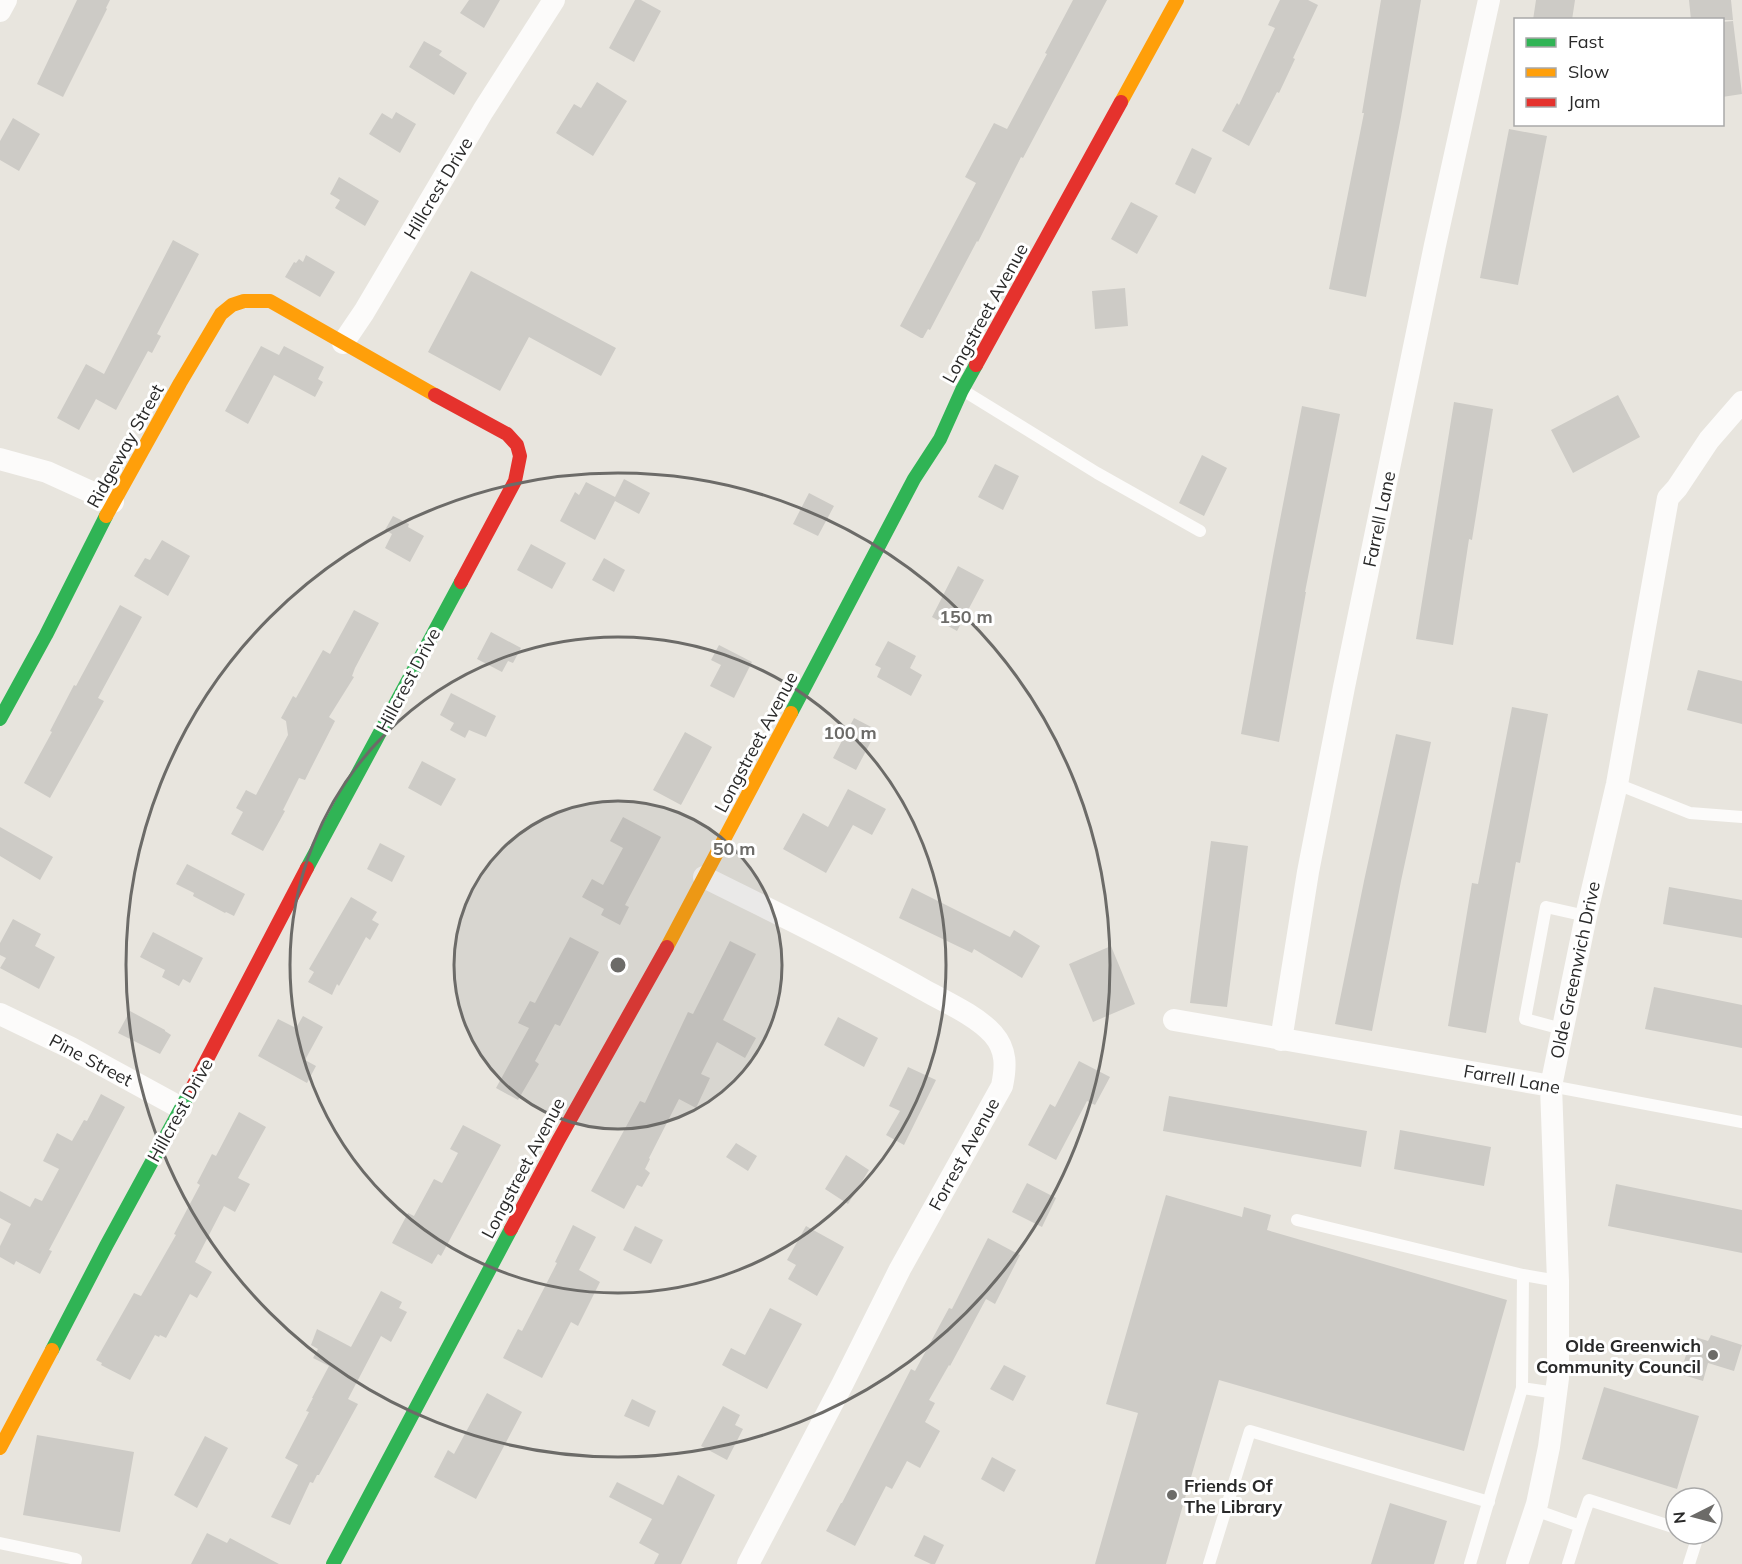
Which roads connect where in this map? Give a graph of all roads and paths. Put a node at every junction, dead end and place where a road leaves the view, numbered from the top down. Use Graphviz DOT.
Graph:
graph roads {
  1 [pos="6,0"];
  2 [pos="554,0"];
  3 [pos="1177,0"];
  4 [pos="1489,0"];
  5 [pos="0,11"];
  6 [pos="343,343"];
  7 [pos="962,390"];
  8 [pos="1742,402"];
  9 [pos="0,459"];
  10 [pos="114,502"];
  11 [pos="1200,531"];
  12 [pos="0,719"];
  13 [pos="1617,784"];
  14 [pos="1742,817"];
  15 [pos="704,877"];
  16 [pos="1586,916"];
  17 [pos="0,1014"];
  18 [pos="1174,1020"];
  19 [pos="1562,1029"];
  20 [pos="1281,1040"];
  21 [pos="1551,1086"];
  22 [pos="181,1108"];
  23 [pos="1742,1122"];
  24 [pos="1297,1220"];
  25 [pos="1523,1275"];
  26 [pos="1558,1281"];
  27 [pos="1522,1388"];
  28 [pos="1556,1393"];
  29 [pos="0,1448"];
  30 [pos="1489,1502"];
  31 [pos="1535,1510"];
  32 [pos="1664,1524"];
  33 [pos="1581,1526"];
  34 [pos="0,1543"];
  35 [pos="1695,1546"];
  36 [pos="75,1564"];
  37 [pos="333,1564"];
  38 [pos="747,1564"];
  39 [pos="1209,1564"];
  40 [pos="1470,1564"];
  41 [pos="1517,1564"];
  42 [pos="1568,1564"];
  43 [pos="1689,1564"];
  1 -- 5 [label="street"];
  2 -- 6 [label="street, Hillcrest Drive"];
  3 -- 7 [label="street, Longstreet Avenue"];
  4 -- 20 [label="street, Farrell Lane"];
  6 -- 10 [label="street, Ridgeway Street"];
  6 -- 22 [label="street, Hillcrest Drive"];
  7 -- 11 [label="lane"];
  7 -- 15 [label="street, Longstreet Avenue"];
  8 -- 13 [label="street, Olde Greenwich Drive"];
  9 -- 10 [label="street"];
  10 -- 12 [label="street, Ridgeway Street"];
  13 -- 14 [label="lane"];
  13 -- 16 [label="street, Olde Greenwich Drive"];
  15 -- 37 [label="street, Longstreet Avenue"];
  15 -- 38 [label="street, Forrest Avenue"];
  16 -- 19 [label="street, Olde Greenwich Drive"];
  16 -- 19 [label="lane"];
  17 -- 22 [label="street, Pine Street"];
  18 -- 20 [label="street, Farrell Lane"];
  19 -- 21 [label="street, Olde Greenwich Drive"];
  20 -- 21 [label="street, Farrell Lane"];
  21 -- 23 [label="lane, Farrell Lane"];
  21 -- 26 [label="street, Olde Greenwich Drive"];
  22 -- 29 [label="street, Hillcrest Drive"];
  24 -- 25 [label="lane"];
  25 -- 26 [label="lane"];
  25 -- 27 [label="lane"];
  26 -- 28 [label="street, Olde Greenwich Drive"];
  27 -- 28 [label="lane"];
  27 -- 30 [label="lane"];
  28 -- 31 [label="street, Olde Greenwich Drive"];
  30 -- 39 [label="lane"];
  30 -- 40 [label="lane"];
  31 -- 33 [label="lane"];
  31 -- 41 [label="street, Olde Greenwich Drive"];
  32 -- 33 [label="lane"];
  33 -- 42 [label="lane"];
  34 -- 36 [label="lane"];
  35 -- 43 [label="lane"];
}
